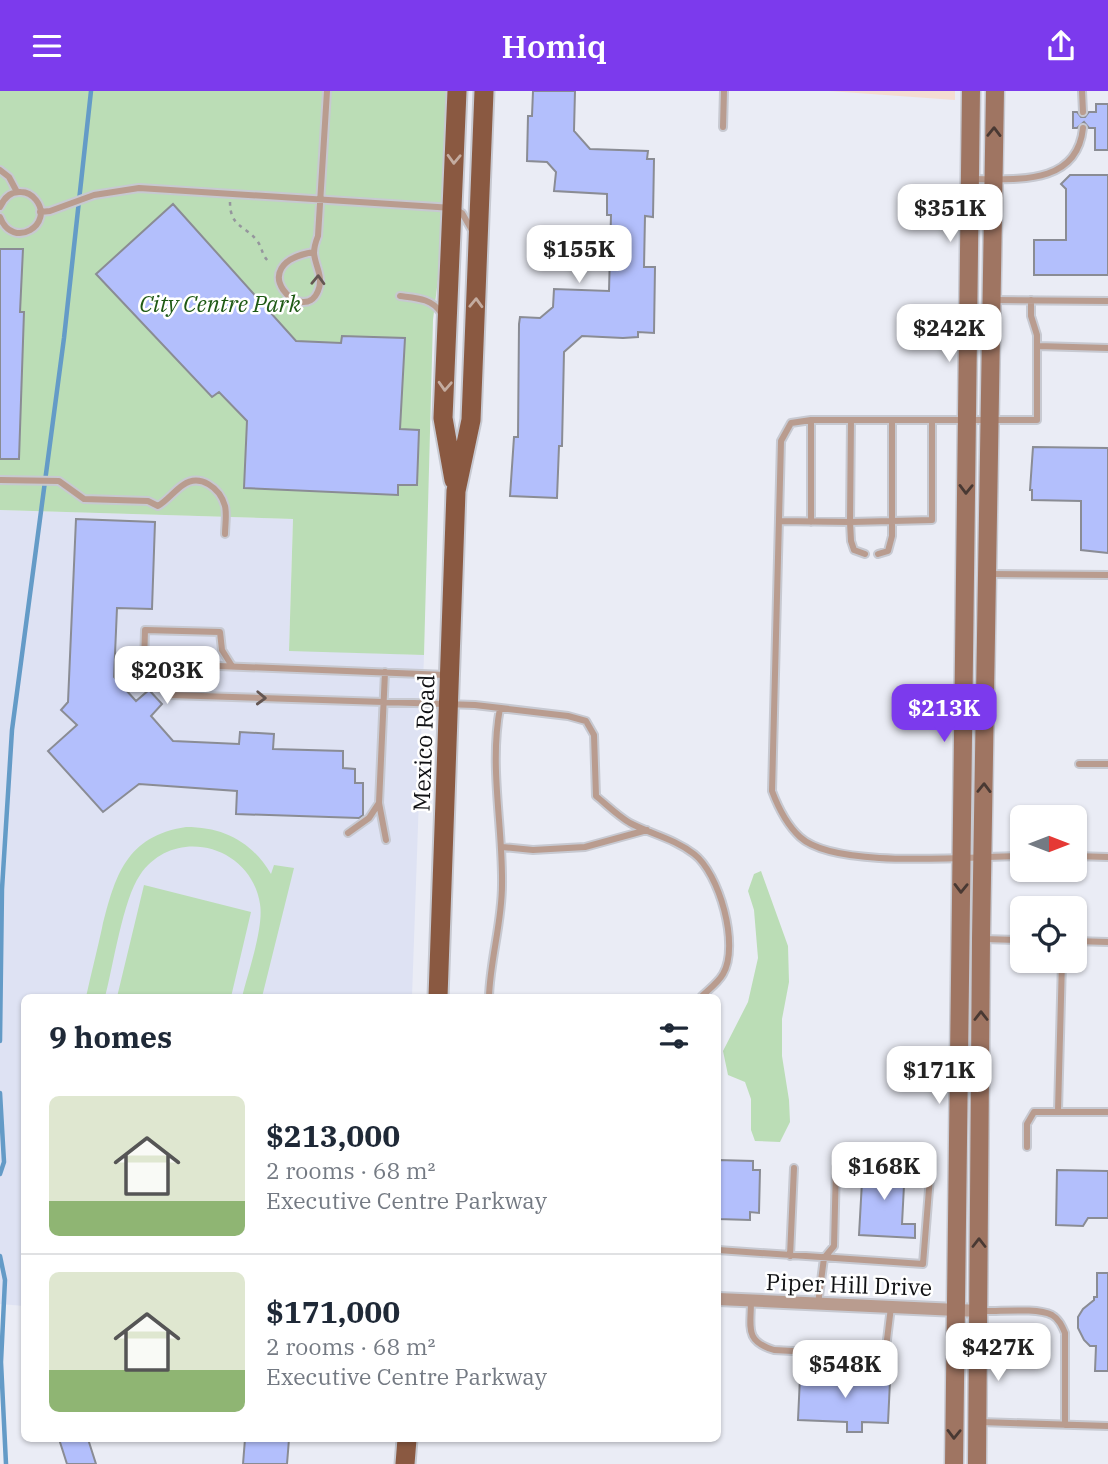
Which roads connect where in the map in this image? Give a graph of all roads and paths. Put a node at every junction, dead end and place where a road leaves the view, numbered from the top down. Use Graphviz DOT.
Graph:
graph roads {
  1 [pos="327,91"];
  2 [pos="457,91"];
  3 [pos="484,91"];
  4 [pos="724,91"];
  5 [pos="971,91"];
  6 [pos="995,91"];
  7 [pos="1082,91"];
  8 [pos="1083,112"];
  9 [pos="723,127"];
  10 [pos="1083,128"];
  11 [pos="0,170"];
  12 [pos="970,180"];
  13 [pos="993,180"];
  14 [pos="17,192"];
  15 [pos="321,198"];
  16 [pos="230,202"];
  17 [pos="0,207"];
  18 [pos="453,208"];
  19 [pos="40,212"];
  20 [pos="0,217"];
  21 [pos="478,241"];
  22 [pos="314,252"];
  23 [pos="268,261"];
  24 [pos="400,296"];
  25 [pos="991,300"];
  26 [pos="1031,300"];
  27 [pos="1108,301"];
  28 [pos="448,324"];
  29 [pos="1037,347"];
  30 [pos="1108,348"];
  31 [pos="811,420"];
  32 [pos="851,420"];
  33 [pos="990,420"];
  34 [pos="892,421"];
  35 [pos="932,421"];
  36 [pos="967,421"];
  37 [pos="0,480"];
  38 [pos="456,491"];
  39 [pos="779,521"];
  40 [pos="892,521"];
  41 [pos="811,522"];
  42 [pos="850,522"];
  43 [pos="225,534"];
  44 [pos="865,554"];
  45 [pos="878,554"];
  46 [pos="987,574"];
  47 [pos="1108,575"];
  48 [pos="144,663"];
  49 [pos="232,666"];
  50 [pos="385,672"];
  51 [pos="450,675"];
  52 [pos="384,702"];
  53 [pos="448,704"];
  54 [pos="500,708"];
  55 [pos="1079,764"];
  56 [pos="1108,764"];
  57 [pos="379,803"];
  58 [pos="647,830"];
  59 [pos="348,833"];
  60 [pos="386,840"];
  61 [pos="502,847"];
  62 [pos="961,856"];
  63 [pos="982,856"];
  64 [pos="1010,856"];
  65 [pos="1087,856"];
  66 [pos="1108,856"];
  67 [pos="981,939"];
  68 [pos="1010,940"];
  69 [pos="1087,941"];
  70 [pos="1108,942"];
  71 [pos="1062,973"];
  72 [pos="438,994"];
  73 [pos="489,994"];
  74 [pos="704,994"];
  75 [pos="1058,1111"];
  76 [pos="1108,1112"];
  77 [pos="1027,1147"];
  78 [pos="836,1167"];
  79 [pos="794,1168"];
  80 [pos="930,1177"];
  81 [pos="721,1250"];
  82 [pos="789,1256"];
  83 [pos="824,1258"];
  84 [pos="721,1299"];
  85 [pos="751,1301"];
  86 [pos="818,1304"];
  87 [pos="891,1307"];
  88 [pos="956,1309"];
  89 [pos="979,1311"];
  90 [pos="978,1422"];
  91 [pos="1065,1425"];
  92 [pos="1108,1426"];
  93 [pos="407,1442"];
  94 [pos="405,1464"];
  95 [pos="954,1464"];
  96 [pos="977,1464"];
  1 -- 15 [label="lane"];
  2 -- 18 [label="main road, Mexico Road, one-way"];
  3 -- 21 [label="main road, Mexico Road"];
  4 -- 9 [label="lane"];
  5 -- 12 [label="street"];
  13 -- 6 [label="street, one-way"];
  7 -- 8 [label="lane"];
  10 -- 13 [label="lane"];
  11 -- 14 [label="lane"];
  12 -- 13 [label="lane"];
  12 -- 36 [label="street"];
  13 -- 25 [label="street"];
  14 -- 17 [label="lane"];
  14 -- 19 [label="lane"];
  15 -- 18 [label="lane"];
  15 -- 19 [label="lane"];
  15 -- 22 [label="lane"];
  16 -- 23 [label="path"];
  18 -- 21 [label="lane"];
  18 -- 28 [label="main road, Mexico Road"];
  19 -- 20 [label="lane"];
  38 -- 21 [label="main road, Mexico Road, one-way"];
  22 -- 22 [label="lane, one-way"];
  24 -- 28 [label="lane"];
  25 -- 26 [label="lane"];
  25 -- 33 [label="street"];
  26 -- 27 [label="lane"];
  26 -- 29 [label="lane"];
  28 -- 38 [label="main road, Mexico Road, one-way"];
  29 -- 30 [label="lane"];
  29 -- 33 [label="lane"];
  31 -- 32 [label="lane"];
  31 -- 39 [label="lane"];
  31 -- 41 [label="lane"];
  32 -- 34 [label="lane"];
  32 -- 42 [label="lane"];
  33 -- 36 [label="lane"];
  33 -- 46 [label="street"];
  34 -- 35 [label="lane"];
  34 -- 40 [label="lane"];
  35 -- 36 [label="lane"];
  35 -- 40 [label="lane"];
  36 -- 62 [label="street, one-way"];
  37 -- 43 [label="lane"];
  38 -- 51 [label="main road, Mexico Road"];
  39 -- 41 [label="lane"];
  39 -- 62 [label="lane"];
  40 -- 42 [label="lane"];
  40 -- 45 [label="lane"];
  41 -- 42 [label="lane"];
  42 -- 44 [label="lane"];
  46 -- 47 [label="lane"];
  63 -- 46 [label="street, one-way"];
  48 -- 49 [label="lane"];
  48 -- 49 [label="lane"];
  48 -- 52 [label="lane, one-way"];
  49 -- 50 [label="lane"];
  50 -- 51 [label="lane"];
  50 -- 52 [label="lane"];
  51 -- 53 [label="main road, Mexico Road"];
  52 -- 53 [label="lane"];
  52 -- 57 [label="lane"];
  53 -- 54 [label="lane"];
  53 -- 72 [label="main road, Mexico Road"];
  54 -- 58 [label="lane"];
  54 -- 61 [label="lane"];
  55 -- 56 [label="lane"];
  57 -- 59 [label="lane"];
  57 -- 60 [label="lane"];
  58 -- 61 [label="lane"];
  58 -- 74 [label="lane"];
  61 -- 73 [label="lane"];
  62 -- 63 [label="lane"];
  62 -- 88 [label="street, one-way"];
  63 -- 64 [label="lane"];
  63 -- 67 [label="street"];
  65 -- 66 [label="lane"];
  67 -- 68 [label="lane"];
  89 -- 67 [label="street, one-way"];
  69 -- 70 [label="lane"];
  71 -- 75 [label="lane"];
  75 -- 76 [label="lane"];
  75 -- 77 [label="lane"];
  78 -- 83 [label="lane"];
  79 -- 82 [label="lane"];
  80 -- 83 [label="lane"];
  81 -- 82 [label="lane"];
  82 -- 83 [label="lane"];
  83 -- 86 [label="lane"];
  84 -- 85 [label="street, Piper Hill Drive"];
  85 -- 86 [label="street, Piper Hill Drive"];
  85 -- 87 [label="lane"];
  86 -- 87 [label="street, Piper Hill Drive"];
  87 -- 88 [label="street, Piper Hill Drive"];
  88 -- 89 [label="street, Piper Hill Drive"];
  88 -- 95 [label="street, one-way"];
  89 -- 90 [label="street"];
  89 -- 91 [label="lane"];
  90 -- 91 [label="lane"];
  90 -- 96 [label="street"];
  91 -- 92 [label="lane"];
  93 -- 94 [label="main road"];
}
